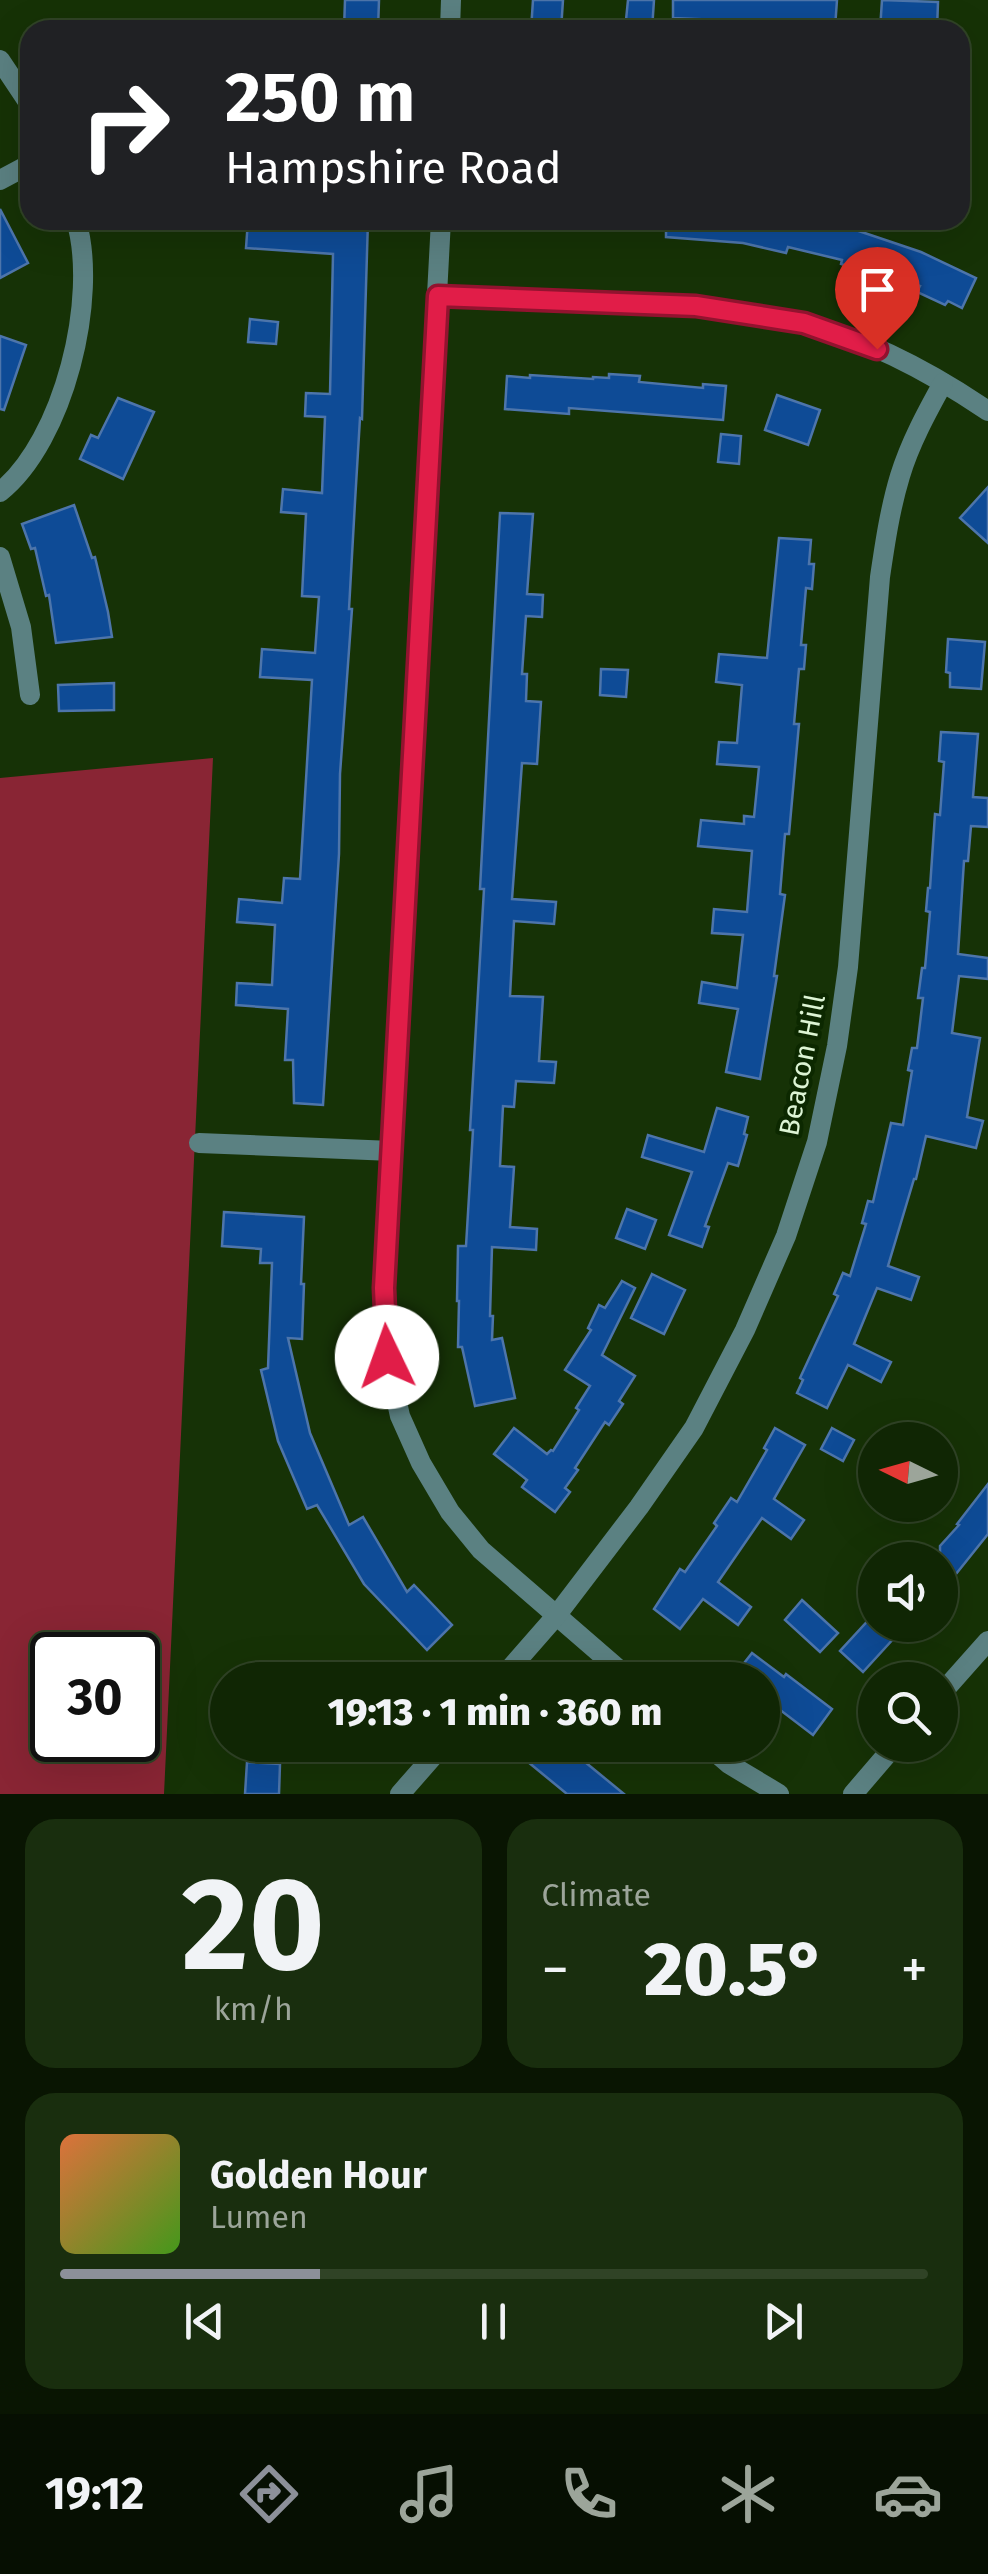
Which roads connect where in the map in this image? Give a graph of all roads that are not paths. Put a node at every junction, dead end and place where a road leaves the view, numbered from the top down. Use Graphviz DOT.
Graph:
graph roads {
  1 [pos="0,60"];
  2 [pos="20,90"];
  3 [pos="79,230"];
  4 [pos="441,230"];
  5 [pos="438,296"];
  6 [pos="943,383"];
  7 [pos="988,411"];
  8 [pos="0,492"];
  9 [pos="0,557"];
  10 [pos="30,695"];
  11 [pos="199,1143"];
  12 [pos="392,1152"];
  13 [pos="556,1616"];
  14 [pos="988,1641"];
  15 [pos="516,1662"];
  16 [pos="610,1662"];
  17 [pos="958,1675"];
  18 [pos="428,1762"];
  19 [pos="727,1762"];
  20 [pos="880,1762"];
  21 [pos="400,1794"];
  22 [pos="780,1794"];
  23 [pos="852,1794"];
  1 -- 2 [label="street"];
  3 -- 8 [label="street"];
  4 -- 5 [label="street"];
  5 -- 6 [label="street"];
  5 -- 12 [label="street"];
  6 -- 7 [label="street"];
  6 -- 13 [label="street, Beacon Hill"];
  9 -- 10 [label="street"];
  11 -- 12 [label="street"];
  12 -- 13 [label="street"];
  13 -- 15 [label="street, Beacon Hill"];
  13 -- 16 [label="street"];
  14 -- 17 [label="street"];
  18 -- 21 [label="street"];
  19 -- 22 [label="street"];
  20 -- 23 [label="street"];
}
